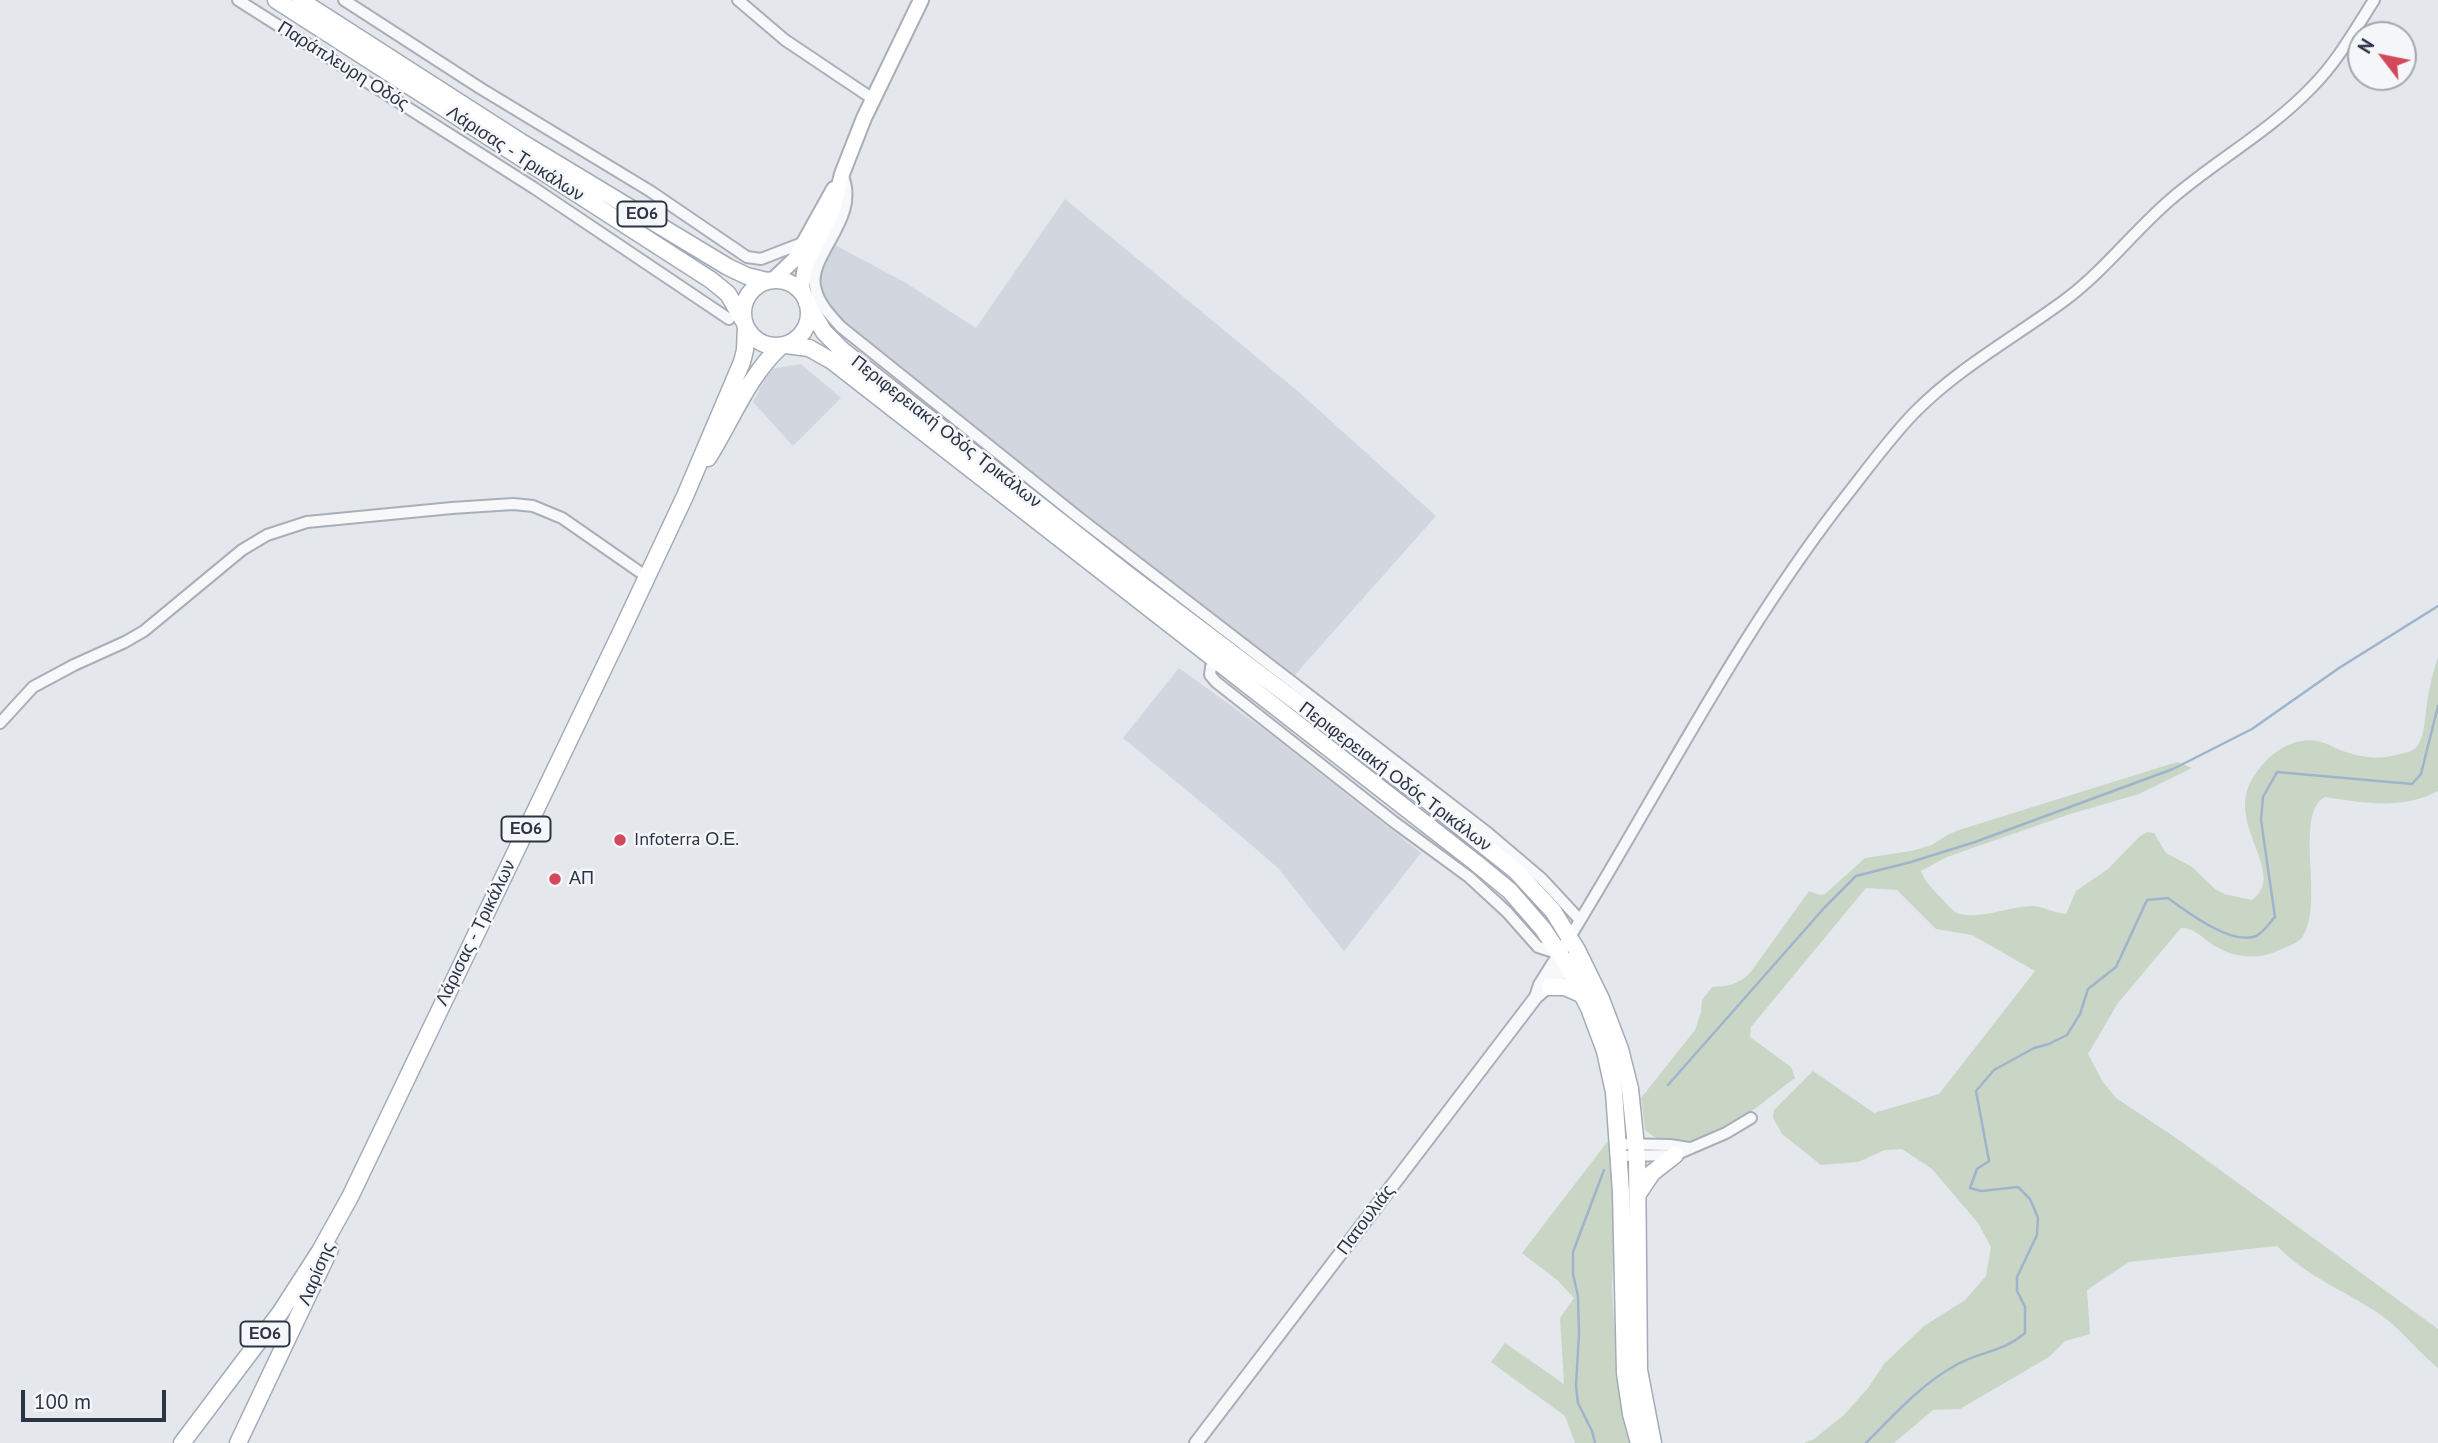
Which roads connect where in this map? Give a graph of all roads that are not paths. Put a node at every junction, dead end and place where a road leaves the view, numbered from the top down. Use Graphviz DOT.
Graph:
graph roads {
  1 [pos="238,0"];
  2 [pos="276,0"];
  3 [pos="300,0"];
  4 [pos="344,0"];
  5 [pos="738,0"];
  6 [pos="921,0"];
  7 [pos="2374,0"];
  8 [pos="873,99"];
  9 [pos="842,174"];
  10 [pos="805,242"];
  11 [pos="770,281"];
  12 [pos="805,299"];
  13 [pos="739,322"];
  14 [pos="784,345"];
  15 [pos="990,445"];
  16 [pos="980,458"];
  17 [pos="685,496"];
  18 [pos="1074,522"];
  19 [pos="646,577"];
  20 [pos="1202,622"];
  21 [pos="0,723"];
  22 [pos="1580,920"];
  23 [pos="1573,943"];
  24 [pos="1563,959"];
  25 [pos="1550,987"];
  26 [pos="1583,995"];
  27 [pos="1536,998"];
  28 [pos="1751,1118"];
  29 [pos="1628,1150"];
  30 [pos="1682,1152"];
  31 [pos="1637,1196"];
  32 [pos="339,1218"];
  33 [pos="181,1443"];
  34 [pos="238,1443"];
  35 [pos="1196,1443"];
  36 [pos="1639,1443"];
  37 [pos="1653,1443"];
  1 -- 13 [label="street, Παράπλευρη Οδός"];
  2 -- 13 [label="main road, Λάρισας - Τρικάλων / ΕΟ6"];
  3 -- 11 [label="main road, Λάρισας - Τρικάλων / ΕΟ6"];
  4 -- 10 [label="street"];
  5 -- 8 [label="street"];
  6 -- 8 [label="main road"];
  7 -- 22 [label="street"];
  8 -- 9 [label="main road"];
  9 -- 10 [label="main road"];
  9 -- 12 [label="main road"];
  9 -- 15 [label="street"];
  10 -- 11 [label="main road"];
  11 -- 12 [label="main road, ΕΟ6"];
  11 -- 13 [label="main road, ΕΟ6"];
  12 -- 14 [label="main road, ΕΟ6"];
  12 -- 16 [label="main road, Περιφερειακή Οδός Τρικάλων"];
  13 -- 14 [label="main road, ΕΟ6"];
  13 -- 17 [label="main road, Λάρισας - Τρικάλων / ΕΟ6"];
  14 -- 17 [label="main road, Λάρισας - Τρικάλων / ΕΟ6"];
  14 -- 24 [label="main road, Περιφερειακή Οδός Τρικάλων"];
  15 -- 16 [label="street"];
  15 -- 18 [label="street"];
  16 -- 18 [label="main road, Περιφερειακή Οδός Τρικάλων"];
  17 -- 19 [label="main road, Λάρισας - Τρικάλων / ΕΟ6"];
  18 -- 20 [label="main road, Περιφερειακή Οδός Τρικάλων"];
  19 -- 21 [label="street"];
  19 -- 32 [label="main road, Λάρισας - Τρικάλων / ΕΟ6"];
  20 -- 22 [label="street"];
  20 -- 23 [label="main road, Περιφερειακή Οδός Τρικάλων"];
  22 -- 23 [label="street"];
  23 -- 24 [label="street"];
  23 -- 29 [label="main road, Περιφερειακή Οδός Τρικάλων"];
  24 -- 25 [label="street, Πατουλιάς"];
  24 -- 26 [label="main road, Περιφερειακή Οδός Τρικάλων"];
  24 -- 27 [label="street, Πατουλιάς"];
  25 -- 26 [label="main road"];
  25 -- 27 [label="street, Πατουλιάς"];
  26 -- 29 [label="main road, Περιφερειακή Οδός Τρικάλων"];
  27 -- 35 [label="street, Πατουλιάς"];
  28 -- 30 [label="street"];
  29 -- 30 [label="street"];
  29 -- 31 [label="main road, Περιφερειακή Οδός Τρικάλων"];
  29 -- 36 [label="main road, Περιφερειακή Οδός Τρικάλων"];
  30 -- 31 [label="main road"];
  31 -- 37 [label="main road, Περιφερειακή Οδός Τρικάλων"];
  32 -- 33 [label="main road, ΕΟ6"];
  32 -- 34 [label="main road, Λαρίσης"];
}
